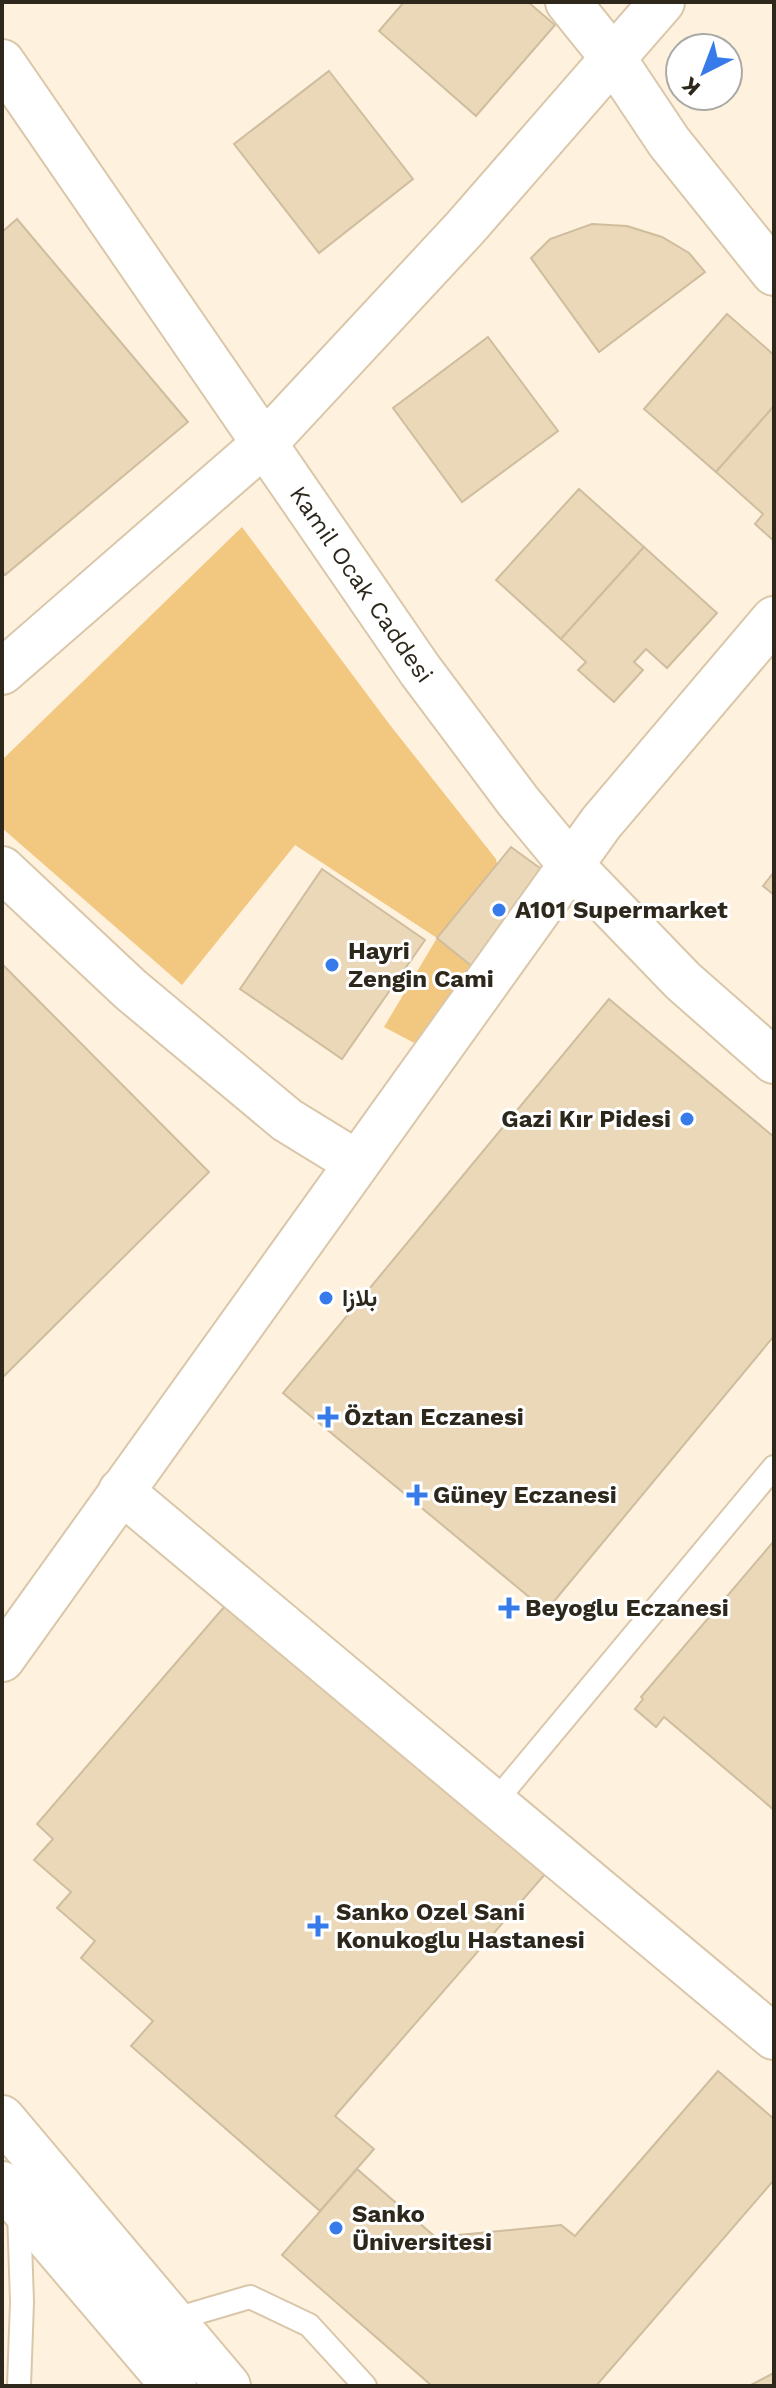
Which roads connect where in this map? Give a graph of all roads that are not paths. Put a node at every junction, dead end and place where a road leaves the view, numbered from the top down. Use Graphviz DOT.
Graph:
graph roads {
  1 [pos="568,2"];
  2 [pos="662,2"];
  3 [pos="613,58"];
  4 [pos="2,62"];
  5 [pos="774,273"];
  6 [pos="265,443"];
  7 [pos="774,619"];
  8 [pos="2,672"];
  9 [pos="571,865"];
  10 [pos="2,869"];
  11 [pos="774,1061"];
  12 [pos="357,1163"];
  13 [pos="774,1467"];
  14 [pos="121,1491"];
  15 [pos="2,1659"];
  16 [pos="494,1803"];
  17 [pos="774,2037"];
  18 [pos="2,2118"];
  19 [pos="10,2193"];
  20 [pos="172,2320"];
  21 [pos="2,2373"];
  22 [pos="17,2386"];
  23 [pos="174,2386"];
  24 [pos="228,2386"];
  25 [pos="365,2386"];
  1 -- 3 [label="street"];
  2 -- 3 [label="street"];
  3 -- 5 [label="street"];
  3 -- 6 [label="street"];
  4 -- 6 [label="street, Kamil Ocak Caddesi"];
  6 -- 8 [label="street"];
  6 -- 9 [label="street, Kamil Ocak Caddesi"];
  7 -- 9 [label="street"];
  9 -- 11 [label="street, Kamil Ocak Caddesi"];
  9 -- 12 [label="street"];
  10 -- 12 [label="street"];
  12 -- 14 [label="street"];
  13 -- 16 [label="lane"];
  14 -- 15 [label="street"];
  14 -- 16 [label="street"];
  16 -- 17 [label="street"];
  18 -- 20 [label="street"];
  19 -- 22 [label="lane"];
  19 -- 23 [label="street"];
  20 -- 24 [label="street"];
  20 -- 25 [label="lane"];
  21 -- 22 [label="lane"];
}
